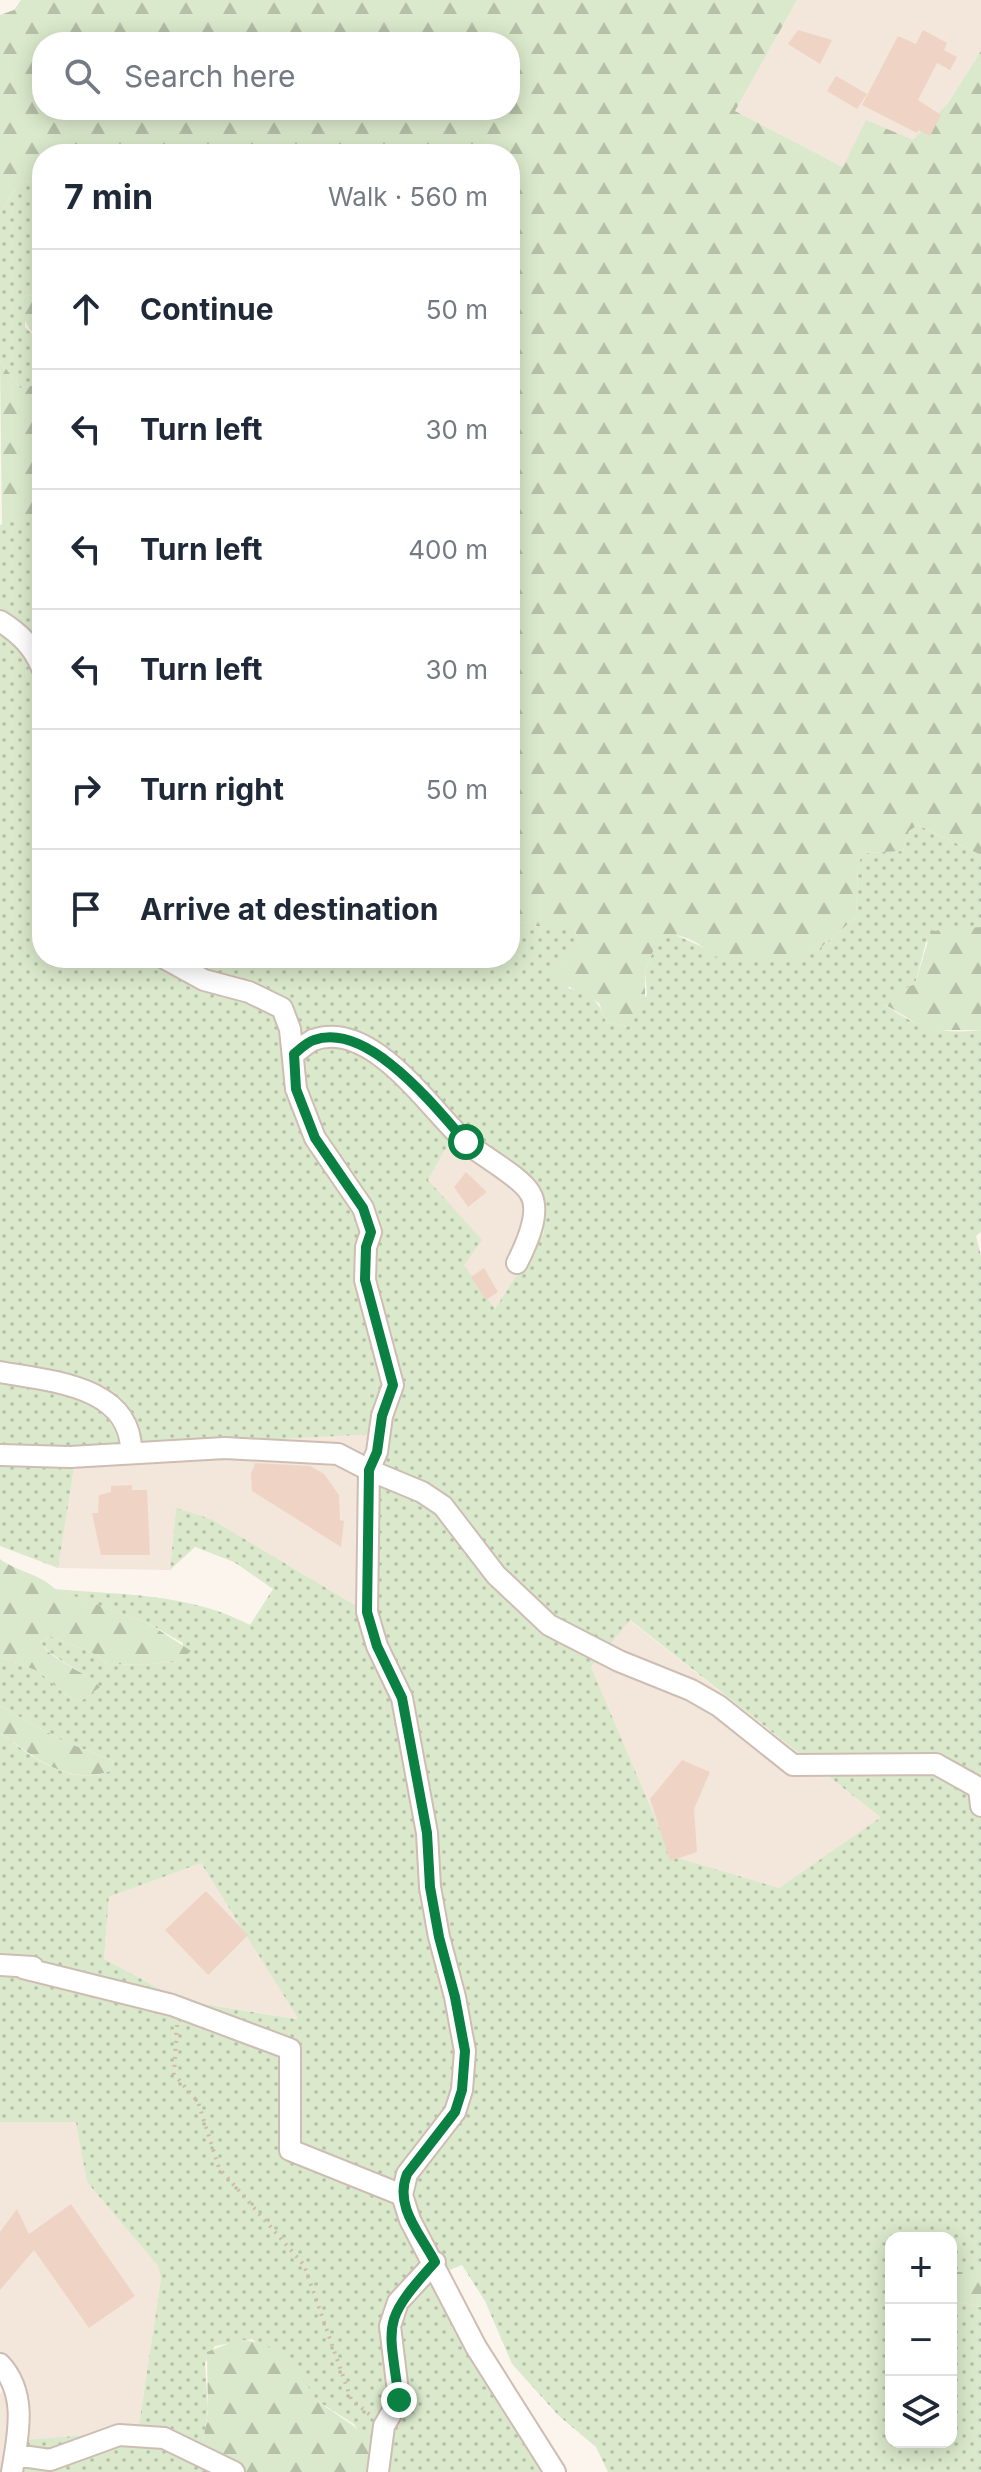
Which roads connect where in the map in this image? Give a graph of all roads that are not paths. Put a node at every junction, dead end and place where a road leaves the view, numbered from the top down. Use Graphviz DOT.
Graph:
graph roads {
  1 [pos="0,621"];
  2 [pos="32,649"];
  3 [pos="182,968"];
  4 [pos="294,1054"];
  5 [pos="517,1263"];
  6 [pos="0,1372"];
  7 [pos="131,1453"];
  8 [pos="0,1455"];
  9 [pos="369,1470"];
  10 [pos="981,1806"];
  11 [pos="0,1965"];
  12 [pos="77,1967"];
  13 [pos="23,1968"];
  14 [pos="402,2195"];
  15 [pos="435,2262"];
  16 [pos="0,2364"];
  17 [pos="14,2464"];
  18 [pos="234,2472"];
  19 [pos="378,2472"];
  20 [pos="555,2472"];
  1 -- 2 [label="street"];
  3 -- 4 [label="street"];
  4 -- 5 [label="street"];
  4 -- 9 [label="street"];
  6 -- 7 [label="street"];
  7 -- 8 [label="street"];
  7 -- 9 [label="street"];
  9 -- 10 [label="street"];
  9 -- 14 [label="street"];
  11 -- 13 [label="street"];
  12 -- 13 [label="street"];
  13 -- 14 [label="street"];
  14 -- 15 [label="street"];
  15 -- 19 [label="street"];
  15 -- 20 [label="street"];
  16 -- 17 [label="street"];
  17 -- 18 [label="street"];
}
